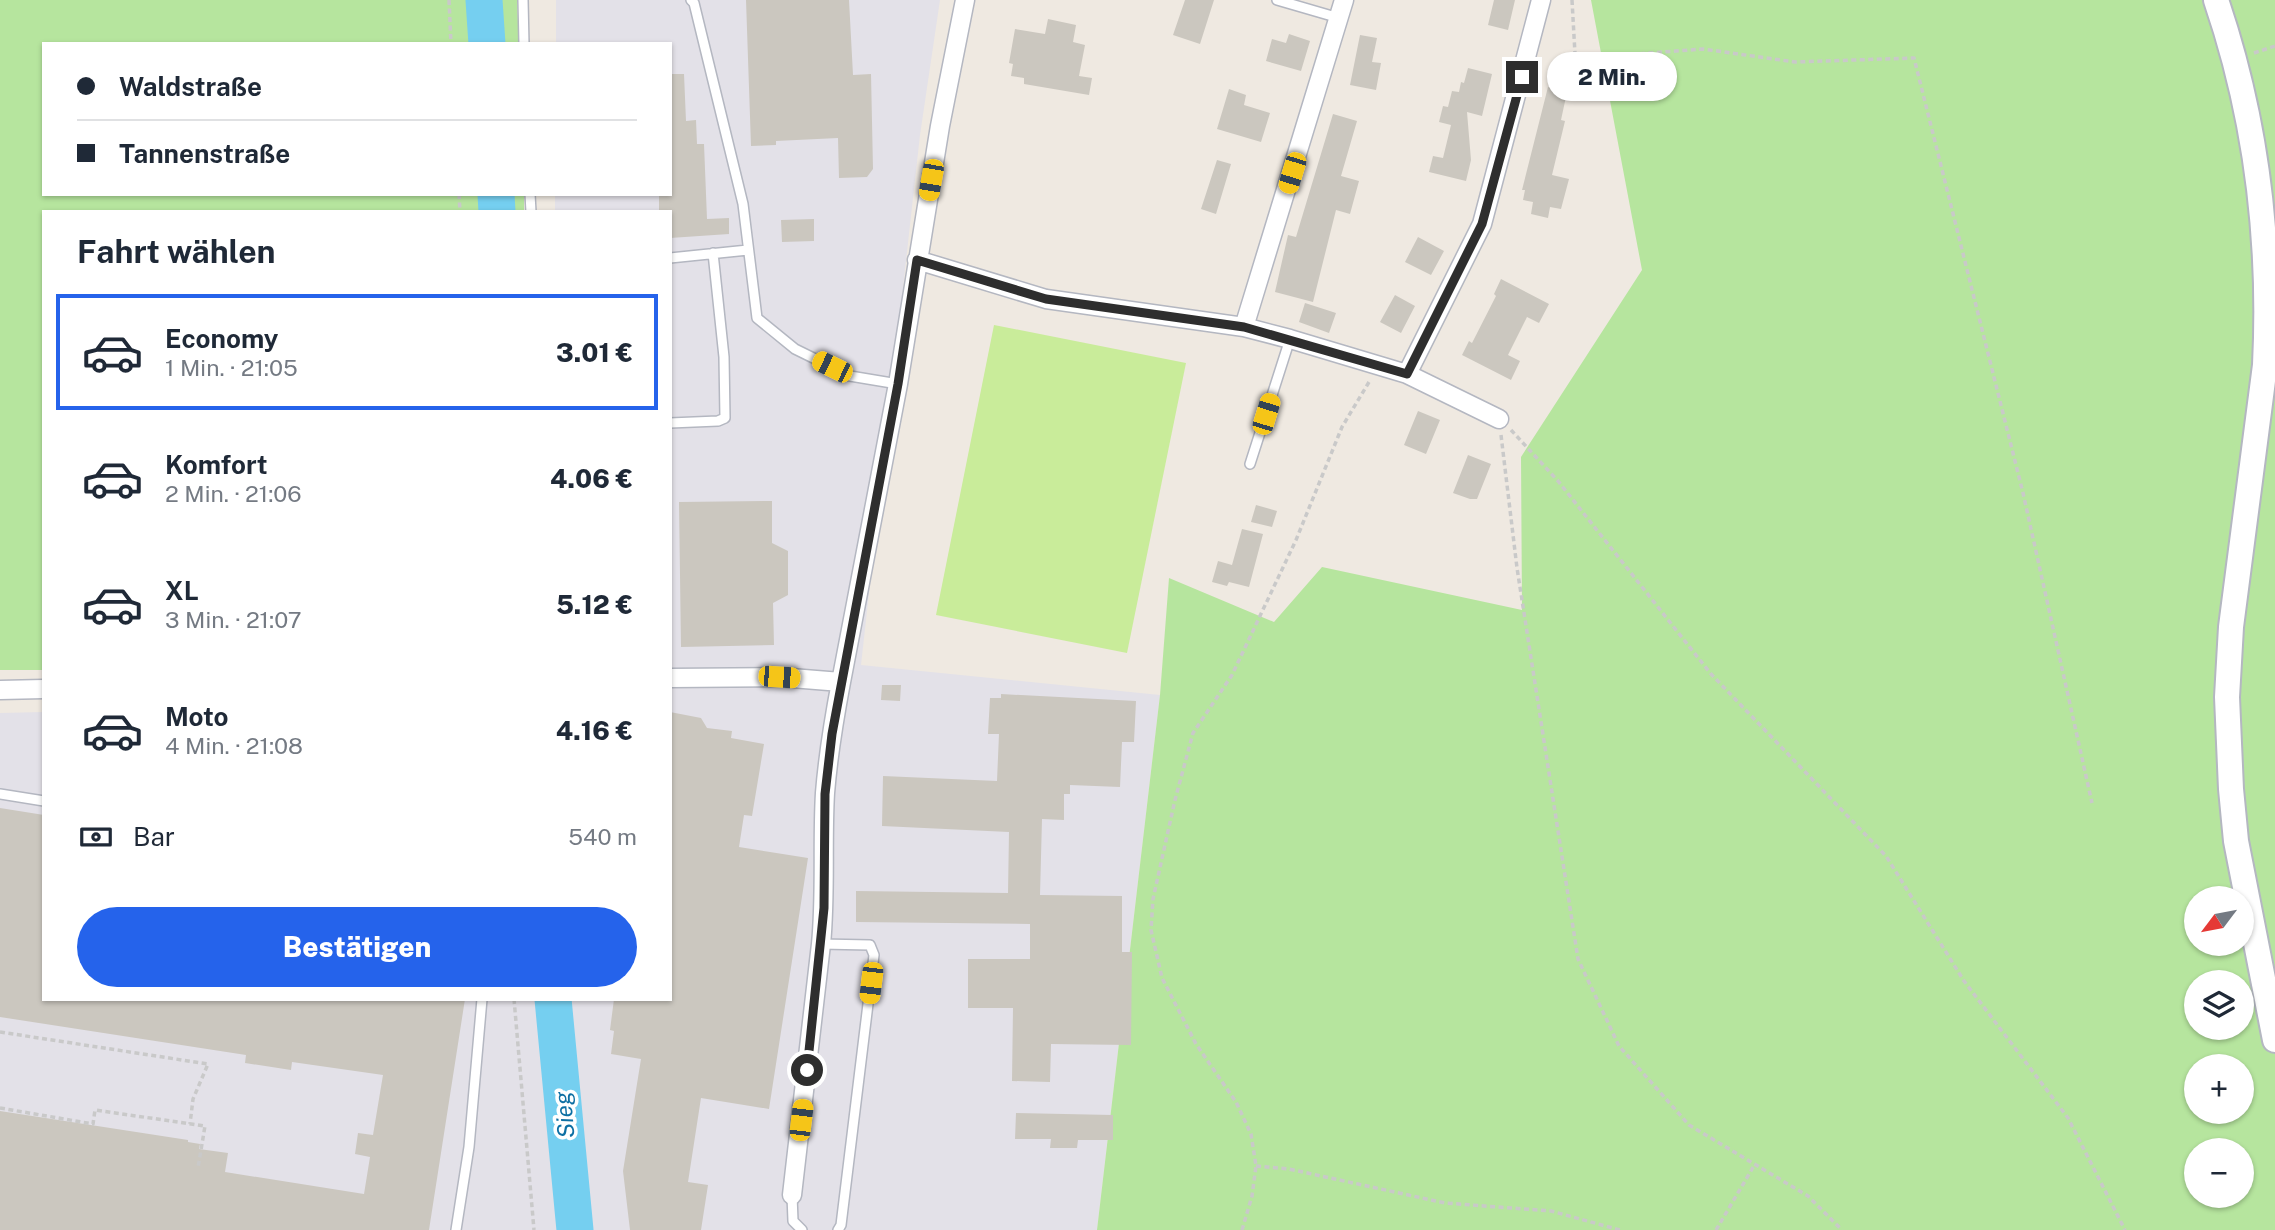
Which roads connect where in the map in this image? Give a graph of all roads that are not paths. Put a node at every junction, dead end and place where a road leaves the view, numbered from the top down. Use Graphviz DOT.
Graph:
graph roads {
  1 [pos="523,0"];
  2 [pos="691,0"];
  3 [pos="965,0"];
  4 [pos="1277,0"];
  5 [pos="1344,0"];
  6 [pos="1541,0"];
  7 [pos="2216,0"];
  8 [pos="1339,18"];
  9 [pos="524,42"];
  10 [pos="748,250"];
  11 [pos="713,253"];
  12 [pos="672,258"];
  13 [pos="917,260"];
  14 [pos="1244,327"];
  15 [pos="1290,339"];
  16 [pos="1407,374"];
  17 [pos="898,384"];
  18 [pos="1499,419"];
  19 [pos="672,423"];
  20 [pos="1250,464"];
  21 [pos="672,678"];
  22 [pos="841,681"];
  23 [pos="42,689"];
  24 [pos="0,690"];
  25 [pos="0,794"];
  26 [pos="42,801"];
  27 [pos="821,944"];
  28 [pos="482,1001"];
  29 [pos="2275,1040"];
  30 [pos="792,1195"];
  31 [pos="456,1230"];
  32 [pos="802,1230"];
  33 [pos="838,1230"];
  1 -- 9 [label="lane"];
  2 -- 10 [label="lane"];
  3 -- 13 [label="street"];
  4 -- 8 [label="lane"];
  5 -- 8 [label="street"];
  6 -- 16 [label="street"];
  7 -- 29 [label="main road"];
  8 -- 14 [label="street"];
  10 -- 11 [label="lane"];
  10 -- 17 [label="lane"];
  11 -- 12 [label="lane"];
  11 -- 19 [label="lane"];
  13 -- 14 [label="street"];
  13 -- 17 [label="street"];
  14 -- 15 [label="street"];
  15 -- 16 [label="street"];
  15 -- 20 [label="lane"];
  16 -- 18 [label="street"];
  17 -- 22 [label="street"];
  21 -- 22 [label="street"];
  22 -- 27 [label="street"];
  23 -- 24 [label="street"];
  25 -- 26 [label="lane"];
  27 -- 30 [label="street"];
  27 -- 33 [label="lane"];
  28 -- 31 [label="lane"];
  30 -- 32 [label="lane"];
}
